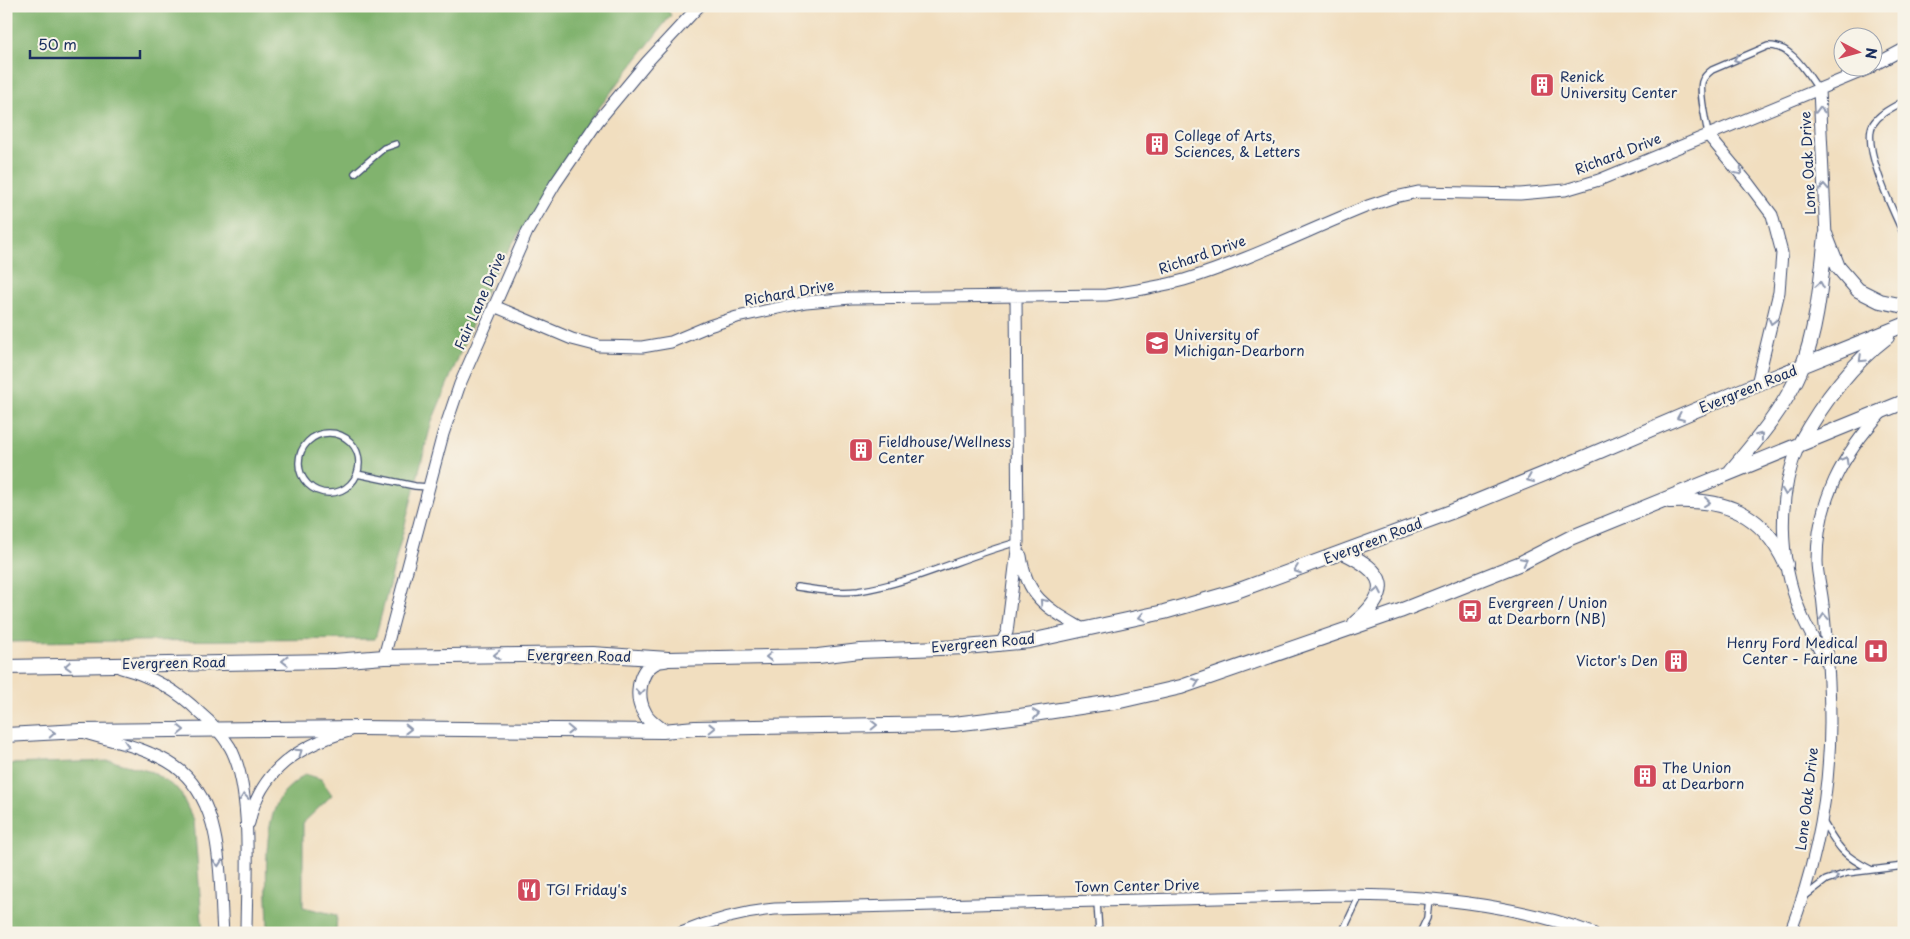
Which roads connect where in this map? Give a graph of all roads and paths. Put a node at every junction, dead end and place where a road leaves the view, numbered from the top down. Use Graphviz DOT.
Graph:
graph roads {
  1 [pos="700,6"];
  2 [pos="1904,49"];
  3 [pos="1882,61"];
  4 [pos="1846,78"];
  5 [pos="1819,90"];
  6 [pos="1904,101"];
  7 [pos="1708,134"];
  8 [pos="396,144"];
  9 [pos="354,173"];
  10 [pos="1904,235"];
  11 [pos="1826,236"];
  12 [pos="1016,296"];
  13 [pos="494,306"];
  14 [pos="1904,306"];
  15 [pos="1901,326"];
  16 [pos="1802,367"];
  17 [pos="1757,384"];
  18 [pos="1904,402"];
  19 [pos="1883,411"];
  20 [pos="1799,445"];
  21 [pos="1729,473"];
  22 [pos="357,474"];
  23 [pos="428,487"];
  24 [pos="1658,502"];
  25 [pos="1018,542"];
  26 [pos="1343,552"];
  27 [pos="1786,564"];
  28 [pos="797,587"];
  29 [pos="1349,628"];
  30 [pos="1083,629"];
  31 [pos="1000,644"];
  32 [pos="384,657"];
  33 [pos="668,659"];
  34 [pos="108,664"];
  35 [pos="1827,665"];
  36 [pos="6,667"];
  37 [pos="359,728"];
  38 [pos="218,729"];
  39 [pos="663,731"];
  40 [pos="80,732"];
  41 [pos="6,735"];
  42 [pos="1822,820"];
  43 [pos="246,835"];
  44 [pos="1904,866"];
  45 [pos="1870,868"];
  46 [pos="1360,895"];
  47 [pos="1804,897"];
  48 [pos="1428,898"];
  49 [pos="1097,902"];
  50 [pos="223,933"];
  51 [pos="246,933"];
  52 [pos="681,933"];
  53 [pos="1099,933"];
  54 [pos="1342,933"];
  55 [pos="1420,933"];
  56 [pos="1593,933"];
  57 [pos="1790,933"];
  1 -- 13 [label="street, Fair Lane Drive"];
  2 -- 3 [label="street, Richard Drive"];
  4 -- 5 [label="street, Richard Drive"];
  5 -- 7 [label="street, Richard Drive"];
  5 -- 7 [label="lane, one-way"];
  11 -- 5 [label="street, Lone Oak Drive, one-way"];
  6 -- 10 [label="lane"];
  7 -- 12 [label="street, Richard Drive"];
  7 -- 17 [label="street, one-way"];
  8 -- 9 [label="lane"];
  11 -- 14 [label="street"];
  16 -- 11 [label="street, one-way"];
  12 -- 13 [label="street, Richard Drive"];
  12 -- 25 [label="street"];
  13 -- 23 [label="street, Fair Lane Drive"];
  15 -- 16 [label="street, Evergreen Road"];
  15 -- 20 [label="street, one-way"];
  16 -- 17 [label="street, Evergreen Road"];
  21 -- 16 [label="street, one-way"];
  17 -- 26 [label="street, Evergreen Road, one-way"];
  18 -- 19 [label="street"];
  19 -- 20 [label="street"];
  35 -- 19 [label="street, Lone Oak Drive, one-way"];
  20 -- 21 [label="street"];
  20 -- 27 [label="street, Lone Oak Drive, one-way"];
  21 -- 24 [label="street"];
  22 -- 22 [label="lane"];
  22 -- 23 [label="lane"];
  23 -- 32 [label="street, Fair Lane Drive"];
  24 -- 27 [label="street, one-way"];
  29 -- 24 [label="street, one-way"];
  25 -- 28 [label="lane"];
  30 -- 25 [label="street, one-way"];
  25 -- 31 [label="street"];
  29 -- 26 [label="street, one-way"];
  26 -- 30 [label="street, Evergreen Road, one-way"];
  27 -- 35 [label="street, Lone Oak Drive"];
  39 -- 29 [label="street, one-way"];
  30 -- 31 [label="street, Evergreen Road"];
  31 -- 33 [label="street, Evergreen Road, one-way"];
  33 -- 32 [label="street, Evergreen Road, one-way"];
  32 -- 34 [label="street, Evergreen Road, one-way"];
  33 -- 39 [label="street, one-way"];
  34 -- 36 [label="street, Evergreen Road, one-way"];
  34 -- 38 [label="street"];
  35 -- 42 [label="street, Lone Oak Drive"];
  37 -- 38 [label="street"];
  37 -- 39 [label="street, one-way"];
  43 -- 37 [label="street, one-way"];
  40 -- 38 [label="street, one-way"];
  43 -- 38 [label="street, one-way"];
  41 -- 40 [label="street, one-way"];
  40 -- 50 [label="street, one-way"];
  42 -- 45 [label="lane"];
  42 -- 47 [label="street, Lone Oak Drive"];
  43 -- 51 [label="street"];
  44 -- 45 [label="lane"];
  47 -- 45 [label="lane, one-way"];
  46 -- 48 [label="street, Town Center Drive"];
  46 -- 49 [label="street, Town Center Drive"];
  46 -- 54 [label="lane"];
  47 -- 57 [label="street, Lone Oak Drive"];
  48 -- 55 [label="lane"];
  48 -- 56 [label="street, Town Center Drive"];
  49 -- 52 [label="street, Town Center Drive"];
  49 -- 53 [label="lane"];
}
